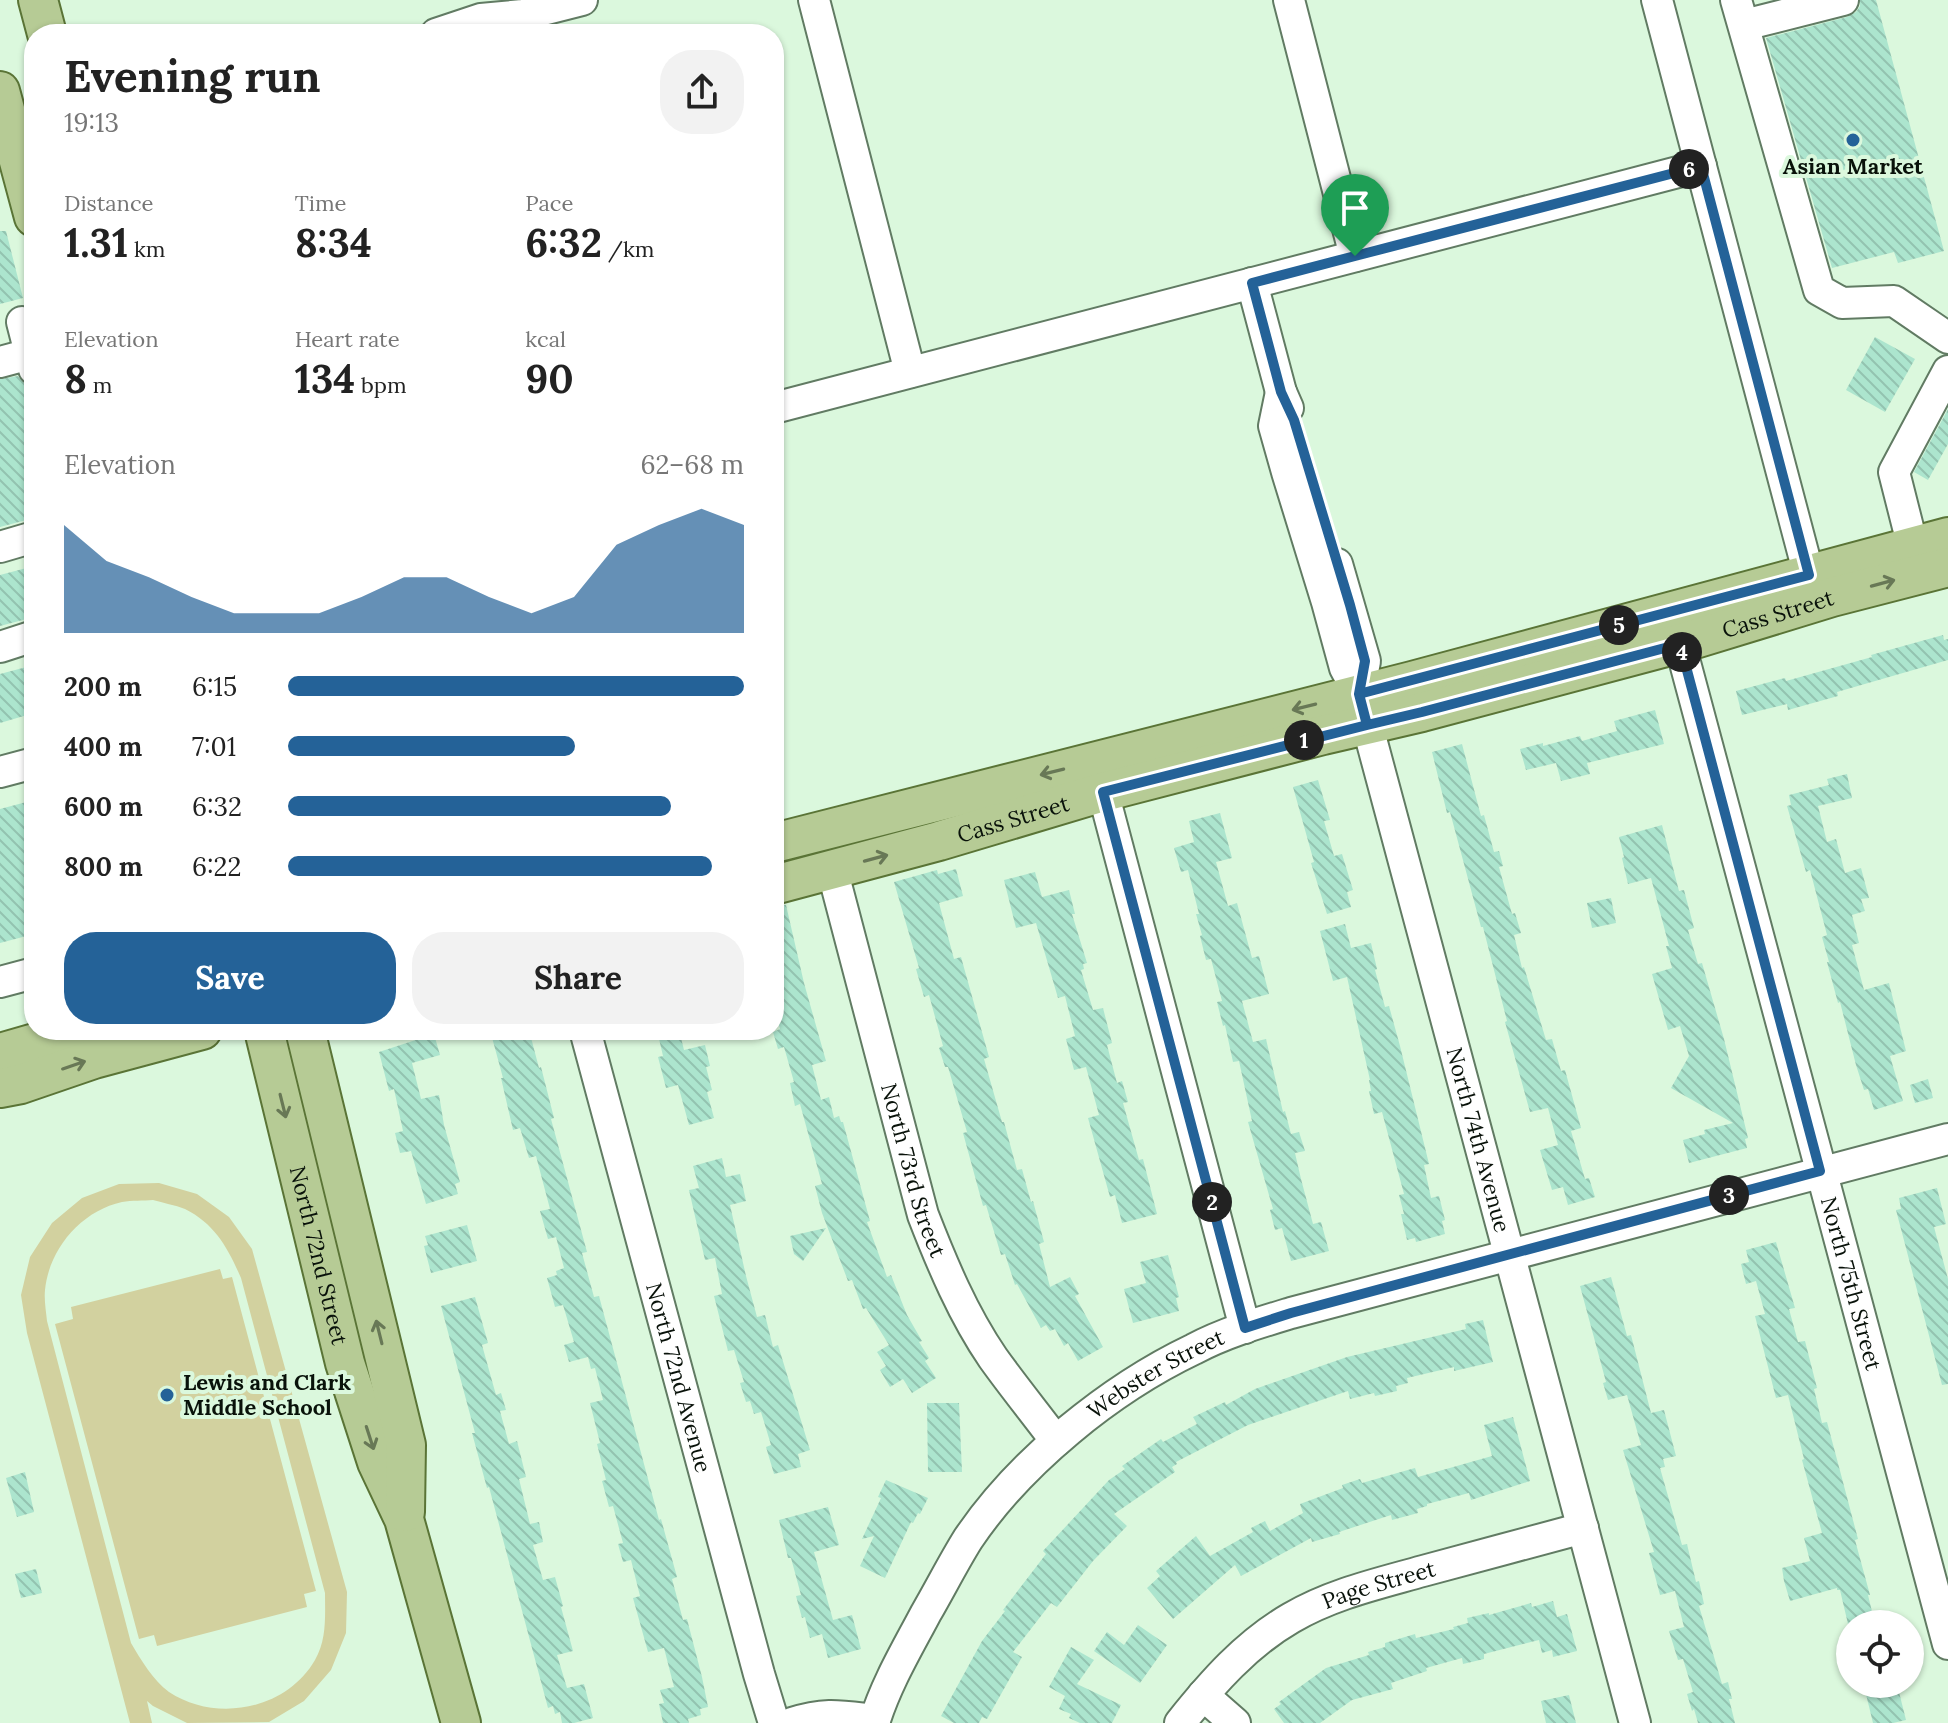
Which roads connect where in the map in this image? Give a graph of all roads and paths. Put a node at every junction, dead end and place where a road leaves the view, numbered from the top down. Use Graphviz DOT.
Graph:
graph roads {
  1 [pos="38,0"];
  2 [pos="814,0"];
  3 [pos="1289,0"];
  4 [pos="1657,0"];
  5 [pos="1843,0"];
  6 [pos="569,2"];
  7 [pos="485,9"];
  8 [pos="1740,12"];
  9 [pos="44,24"];
  10 [pos="456,24"];
  11 [pos="0,91"];
  12 [pos="1701,166"];
  13 [pos="24,180"];
  14 [pos="1355,256"];
  15 [pos="1252,283"];
  16 [pos="1948,338"];
  17 [pos="24,361"];
  18 [pos="0,362"];
  19 [pos="1948,371"];
  20 [pos="910,372"];
  21 [pos="784,405"];
  22 [pos="24,540"];
  23 [pos="1930,542"];
  24 [pos="0,547"];
  25 [pos="1948,567"];
  26 [pos="1809,575"];
  27 [pos="24,639"];
  28 [pos="1680,644"];
  29 [pos="0,647"];
  30 [pos="1363,709"];
  31 [pos="24,766"];
  32 [pos="0,772"];
  33 [pos="1103,792"];
  34 [pos="784,841"];
  35 [pos="832,869"];
  36 [pos="784,882"];
  37 [pos="24,976"];
  38 [pos="0,982"];
  39 [pos="45,1040"];
  40 [pos="165,1040"];
  41 [pos="266,1040"];
  42 [pos="307,1040"];
  43 [pos="588,1040"];
  44 [pos="0,1053"];
  45 [pos="0,1088"];
  46 [pos="1948,1139"];
  47 [pos="1820,1171"];
  48 [pos="1509,1254"];
  49 [pos="1245,1328"];
  50 [pos="1056,1441"];
  51 [pos="404,1519"];
  52 [pos="1583,1528"];
  53 [pos="1948,1644"];
  54 [pos="1203,1695"];
  55 [pos="875,1722"];
  56 [pos="461,1723"];
  57 [pos="774,1723"];
  58 [pos="792,1723"];
  59 [pos="1180,1723"];
  60 [pos="1235,1723"];
  61 [pos="1635,1723"];
  1 -- 9 [label="main road"];
  2 -- 20 [label="street"];
  3 -- 14 [label="street"];
  4 -- 12 [label="street"];
  5 -- 8 [label="street"];
  6 -- 7 [label="street"];
  7 -- 10 [label="street"];
  8 -- 16 [label="street"];
  11 -- 13 [label="main road"];
  12 -- 14 [label="street"];
  12 -- 26 [label="street"];
  14 -- 15 [label="street"];
  15 -- 20 [label="street"];
  15 -- 30 [label="street"];
  17 -- 18 [label="street"];
  19 -- 23 [label="street"];
  20 -- 21 [label="street"];
  22 -- 24 [label="street"];
  23 -- 26 [label="main road, Cass Street"];
  28 -- 25 [label="main road, Cass Street, one-way"];
  26 -- 30 [label="main road, Cass Street"];
  27 -- 29 [label="street"];
  28 -- 30 [label="main road, Cass Street"];
  28 -- 47 [label="street, North 75th Street"];
  30 -- 33 [label="main road, Cass Street"];
  30 -- 34 [label="main road, Cass Street, one-way"];
  30 -- 48 [label="street, North 74th Avenue"];
  31 -- 32 [label="street"];
  35 -- 33 [label="main road, Cass Street, one-way"];
  33 -- 49 [label="street"];
  35 -- 36 [label="main road, Cass Street"];
  35 -- 50 [label="street, North 73rd Street"];
  37 -- 38 [label="street"];
  39 -- 44 [label="main road"];
  45 -- 40 [label="main road, one-way"];
  41 -- 51 [label="main road, North 72nd Street, one-way"];
  51 -- 42 [label="main road, North 72nd Street, one-way"];
  43 -- 57 [label="street, North 72nd Avenue"];
  46 -- 47 [label="street, Webster Street"];
  47 -- 48 [label="street, Webster Street"];
  47 -- 53 [label="street, North 75th Street"];
  48 -- 49 [label="street, Webster Street"];
  48 -- 52 [label="street, North 74th Avenue"];
  49 -- 50 [label="street, Webster Street"];
  50 -- 55 [label="street, Webster Street"];
  51 -- 56 [label="main road, North 72nd Street"];
  52 -- 54 [label="street, Page Street"];
  52 -- 61 [label="street, North 74th Avenue"];
  54 -- 59 [label="street"];
  54 -- 60 [label="street"];
  55 -- 58 [label="street, Webster Street"];
}
